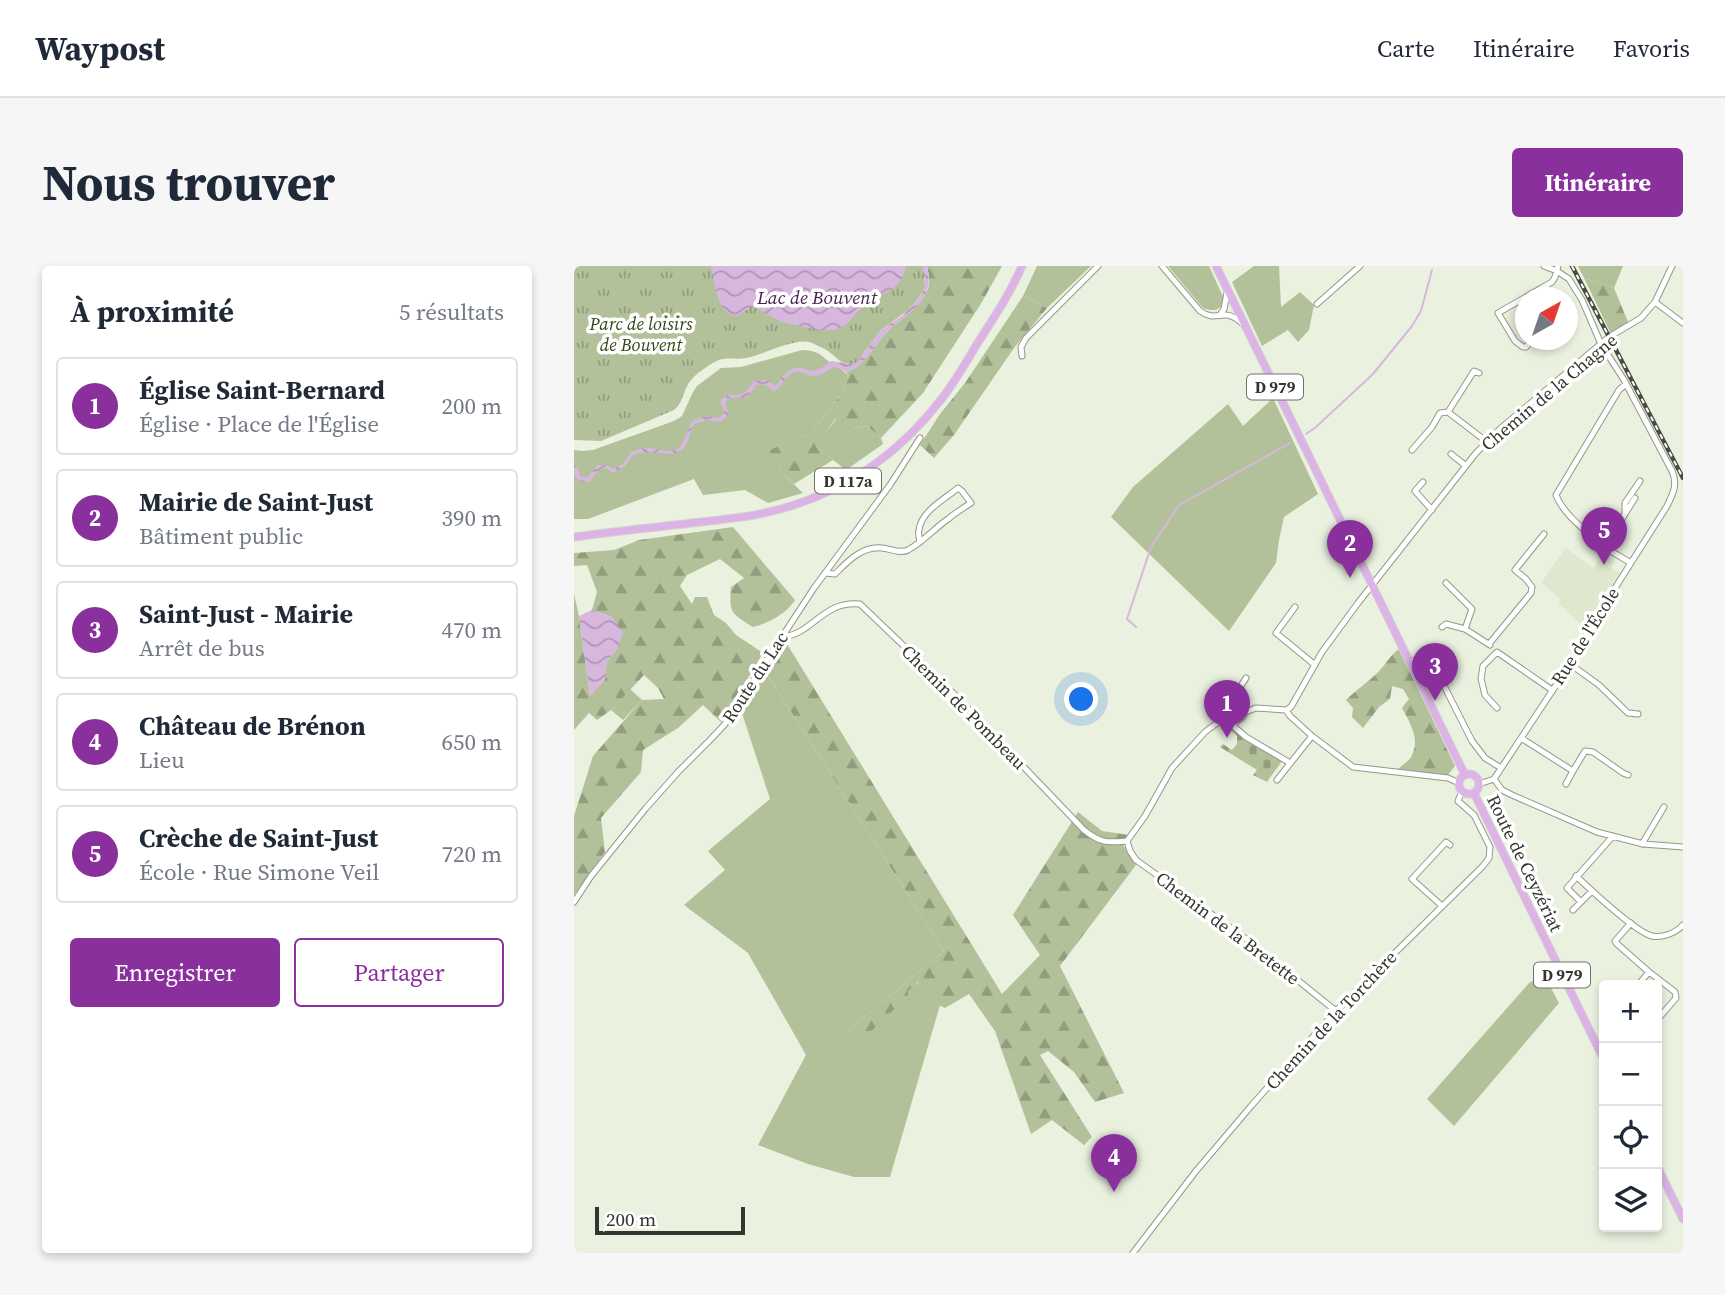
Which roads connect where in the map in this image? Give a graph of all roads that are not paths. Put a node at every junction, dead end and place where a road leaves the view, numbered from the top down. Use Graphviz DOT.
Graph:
graph roads {
  1 [pos="1022,266"];
  2 [pos="1098,266"];
  3 [pos="1162,266"];
  4 [pos="1360,266"];
  5 [pos="1544,266"];
  6 [pos="1672,266"];
  7 [pos="1217,267"];
  8 [pos="1558,268"];
  9 [pos="1226,287"];
  10 [pos="1545,287"];
  11 [pos="1655,302"];
  12 [pos="1317,304"];
  13 [pos="1515,304"];
  14 [pos="1220,314"];
  15 [pos="1683,323"];
  16 [pos="1245,326"];
  17 [pos="1515,341"];
  18 [pos="1601,344"];
  19 [pos="1022,356"];
  20 [pos="1479,373"];
  21 [pos="1626,384"];
  22 [pos="1448,411"];
  23 [pos="920,438"];
  24 [pos="1487,442"];
  25 [pos="1412,450"];
  26 [pos="1451,454"];
  27 [pos="1466,466"];
  28 [pos="1640,481"];
  29 [pos="1423,482"];
  30 [pos="1635,498"];
  31 [pos="1432,510"];
  32 [pos="1625,513"];
  33 [pos="1544,534"];
  34 [pos="574,536"];
  35 [pos="920,542"];
  36 [pos="1604,547"];
  37 [pos="1631,563"];
  38 [pos="825,573"];
  39 [pos="1446,583"];
  40 [pos="1371,585"];
  41 [pos="1295,607"];
  42 [pos="1442,627"];
  43 [pos="1465,629"];
  44 [pos="782,637"];
  45 [pos="1489,645"];
  46 [pos="1496,652"];
  47 [pos="1410,662"];
  48 [pos="1570,664"];
  49 [pos="1315,665"];
  50 [pos="1246,678"];
  51 [pos="1552,690"];
  52 [pos="1497,708"];
  53 [pos="1286,710"];
  54 [pos="1245,712"];
  55 [pos="1638,715"];
  56 [pos="1226,720"];
  57 [pos="1312,736"];
  58 [pos="1521,738"];
  59 [pos="1290,763"];
  60 [pos="1502,768"];
  61 [pos="1573,771"];
  62 [pos="1465,775"];
  63 [pos="1628,775"];
  64 [pos="1494,779"];
  65 [pos="1277,780"];
  66 [pos="1566,783"];
  67 [pos="1479,784"];
  68 [pos="1460,787"];
  69 [pos="1474,793"];
  70 [pos="1664,807"];
  71 [pos="1613,836"];
  72 [pos="1127,841"];
  73 [pos="1642,844"];
  74 [pos="1450,845"];
  75 [pos="1683,848"];
  76 [pos="1576,876"];
  77 [pos="1592,891"];
  78 [pos="574,902"];
  79 [pos="1581,902"];
  80 [pos="1442,906"];
  81 [pos="1573,910"];
  82 [pos="1631,923"];
  83 [pos="1683,925"];
  84 [pos="1649,972"];
  85 [pos="1642,980"];
  86 [pos="1659,980"];
  87 [pos="1662,982"];
  88 [pos="1336,1012"];
  89 [pos="1662,1014"];
  90 [pos="1599,1049"];
  91 [pos="1658,1169"];
  92 [pos="1683,1219"];
  93 [pos="1133,1253"];
  1 -- 34 [label="main road, D 117a"];
  2 -- 19 [label="street"];
  3 -- 14 [label="street"];
  4 -- 12 [label="street"];
  5 -- 8 [label="street"];
  6 -- 11 [label="street, Chemin de la Chagne"];
  7 -- 9 [label="main road, D 979"];
  8 -- 10 [label="street"];
  8 -- 18 [label="street, Rue de l'École"];
  9 -- 14 [label="street"];
  9 -- 16 [label="main road, D 979"];
  11 -- 15 [label="street"];
  11 -- 18 [label="street, Chemin de la Chagne"];
  13 -- 17 [label="street"];
  14 -- 16 [label="street"];
  16 -- 40 [label="main road, D 979"];
  18 -- 21 [label="street, Rue de l'École"];
  18 -- 24 [label="street, Chemin de la Chagne"];
  20 -- 22 [label="street"];
  21 -- 36 [label="street"];
  21 -- 37 [label="street, Rue de l'École"];
  22 -- 24 [label="street"];
  22 -- 25 [label="street"];
  23 -- 38 [label="street, Route du Lac"];
  24 -- 27 [label="street, Chemin de la Chagne"];
  26 -- 27 [label="street"];
  27 -- 31 [label="street, Chemin de la Chagne"];
  28 -- 32 [label="street"];
  29 -- 31 [label="street"];
  30 -- 32 [label="street"];
  31 -- 40 [label="street, Chemin de la Chagne"];
  32 -- 36 [label="street"];
  33 -- 45 [label="street"];
  35 -- 35 [label="street"];
  35 -- 38 [label="street"];
  36 -- 37 [label="street"];
  37 -- 48 [label="street, Rue de l'École"];
  38 -- 44 [label="street, Route du Lac"];
  39 -- 43 [label="street"];
  40 -- 47 [label="main road, D 979"];
  40 -- 49 [label="street, Chemin de la Chagne"];
  41 -- 49 [label="street"];
  42 -- 43 [label="street"];
  43 -- 45 [label="street"];
  44 -- 72 [label="street, Chemin de Pombeau"];
  44 -- 78 [label="street, Route du Lac"];
  45 -- 46 [label="street"];
  46 -- 51 [label="street"];
  46 -- 52 [label="street"];
  47 -- 60 [label="street"];
  47 -- 62 [label="main road, D 979"];
  48 -- 51 [label="street, Rue de l'École"];
  48 -- 55 [label="street"];
  49 -- 53 [label="street, Chemin de la Chagne"];
  50 -- 56 [label="street"];
  51 -- 58 [label="street, Rue de l'École"];
  53 -- 54 [label="street"];
  53 -- 57 [label="street"];
  54 -- 56 [label="street"];
  54 -- 59 [label="street"];
  56 -- 72 [label="street"];
  57 -- 59 [label="street"];
  57 -- 68 [label="street"];
  58 -- 60 [label="street, Rue de l'École"];
  58 -- 61 [label="street"];
  59 -- 65 [label="street"];
  60 -- 64 [label="street, Rue de l'École"];
  61 -- 63 [label="street"];
  61 -- 66 [label="street"];
  62 -- 67 [label="main road"];
  62 -- 68 [label="main road"];
  64 -- 67 [label="street"];
  64 -- 71 [label="street"];
  67 -- 69 [label="main road"];
  68 -- 69 [label="main road"];
  68 -- 80 [label="street, Chemin de la Torchère"];
  69 -- 90 [label="main road, Route de Ceyzériat / D 979"];
  70 -- 73 [label="street"];
  71 -- 73 [label="street"];
  71 -- 76 [label="street"];
  72 -- 88 [label="street, Chemin de la Bretette"];
  73 -- 75 [label="street"];
  74 -- 80 [label="street"];
  76 -- 77 [label="street"];
  76 -- 79 [label="street"];
  77 -- 79 [label="street"];
  77 -- 82 [label="street"];
  79 -- 81 [label="street"];
  80 -- 88 [label="street, Chemin de la Torchère"];
  82 -- 83 [label="street"];
  82 -- 84 [label="street"];
  84 -- 85 [label="street"];
  84 -- 86 [label="street"];
  87 -- 89 [label="street"];
  88 -- 93 [label="street, Chemin de la Torchère"];
  91 -- 92 [label="main road"];
}
